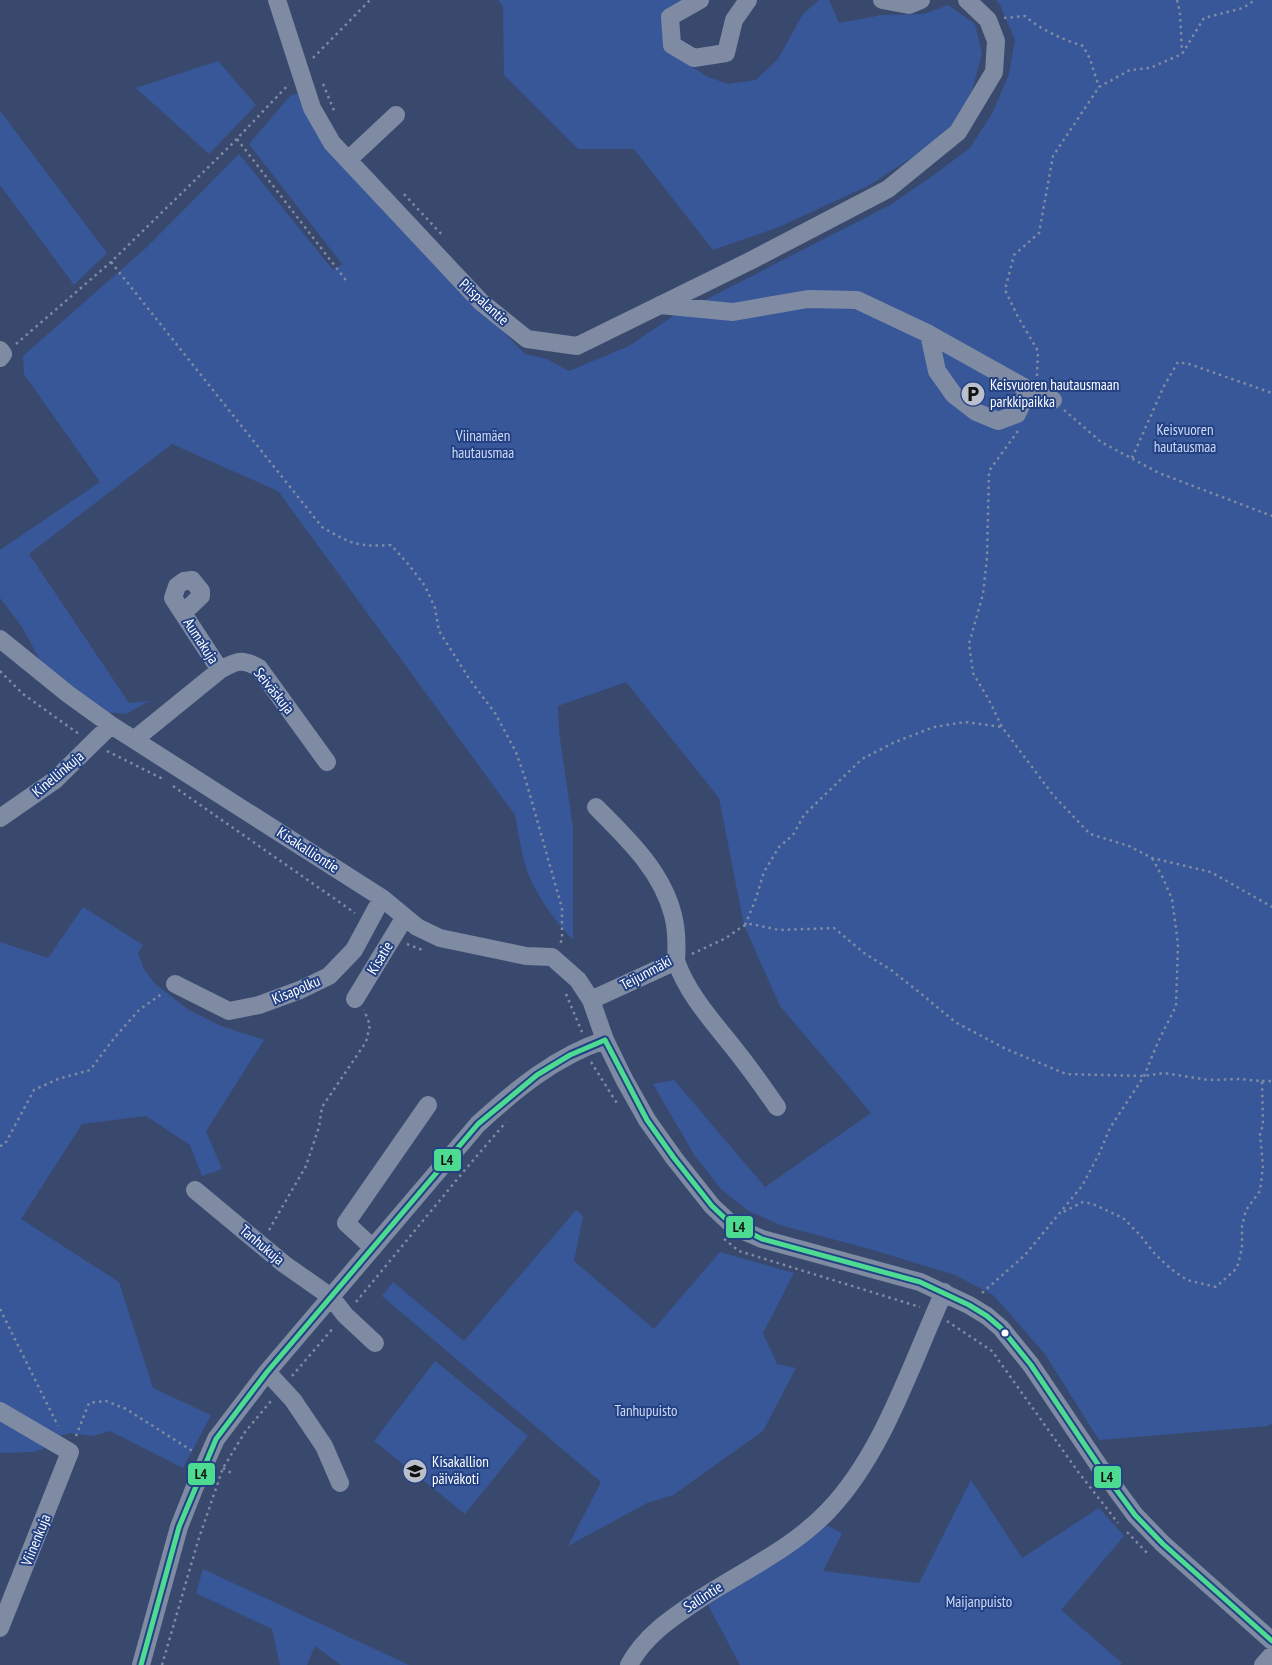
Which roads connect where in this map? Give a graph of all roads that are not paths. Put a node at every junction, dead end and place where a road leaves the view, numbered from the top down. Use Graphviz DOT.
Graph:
graph roads {
  1 [pos="277,0"];
  2 [pos="700,0"];
  3 [pos="748,0"];
  4 [pos="882,0"];
  5 [pos="921,0"];
  6 [pos="967,0"];
  7 [pos="396,115"];
  8 [pos="348,160"];
  9 [pos="660,305"];
  10 [pos="929,334"];
  11 [pos="1033,391"];
  12 [pos="1053,400"];
  13 [pos="183,613"];
  14 [pos="0,639"];
  15 [pos="220,670"];
  16 [pos="111,725"];
  17 [pos="135,739"];
  18 [pos="327,762"];
  19 [pos="596,807"];
  20 [pos="0,818"];
  21 [pos="382,898"];
  22 [pos="404,917"];
  23 [pos="676,960"];
  24 [pos="174,984"];
  25 [pos="355,999"];
  26 [pos="591,1000"];
  27 [pos="605,1040"];
  28 [pos="428,1106"];
  29 [pos="777,1107"];
  30 [pos="196,1190"];
  31 [pos="373,1248"];
  32 [pos="944,1292"];
  33 [pos="331,1297"];
  34 [pos="375,1343"];
  35 [pos="267,1372"];
  36 [pos="0,1411"];
  37 [pos="340,1483"];
  38 [pos="0,1628"];
  39 [pos="1272,1641"];
  40 [pos="1272,1655"];
  41 [pos="141,1665"];
  42 [pos="629,1665"];
  43 [pos="1263,1665"];
  1 -- 8 [label="street, Piispalantie"];
  2 -- 3 [label="street"];
  4 -- 5 [label="street"];
  6 -- 9 [label="street, Piispalantie"];
  7 -- 8 [label="street"];
  8 -- 9 [label="street, Piispalantie"];
  9 -- 10 [label="street"];
  10 -- 11 [label="street"];
  10 -- 11 [label="street"];
  11 -- 12 [label="street"];
  13 -- 15 [label="street, Aumakuja"];
  14 -- 16 [label="street, Kisakalliontie"];
  15 -- 17 [label="street, Seiväskuja"];
  15 -- 18 [label="street, Seiväskuja"];
  16 -- 17 [label="street, Kisakalliontie"];
  16 -- 20 [label="street, Kinellinkuja"];
  17 -- 21 [label="street, Kisakalliontie"];
  19 -- 23 [label="street, Teijunmäki"];
  21 -- 22 [label="street, Kisakalliontie"];
  21 -- 24 [label="street, Kisapolku"];
  22 -- 25 [label="street, Kisatie"];
  22 -- 26 [label="street, Kisakalliontie"];
  23 -- 26 [label="street, Teijunmäki"];
  23 -- 29 [label="street"];
  26 -- 27 [label="street"];
  27 -- 31 [label="street"];
  27 -- 32 [label="street"];
  28 -- 31 [label="street"];
  30 -- 33 [label="street, Tanhukuja"];
  31 -- 33 [label="street"];
  32 -- 39 [label="street"];
  32 -- 42 [label="street, Sallintie"];
  33 -- 34 [label="street, Tanhukuja"];
  33 -- 35 [label="street"];
  35 -- 37 [label="street"];
  35 -- 41 [label="street"];
  36 -- 38 [label="street, Viinenkuja"];
  40 -- 43 [label="street"];
}
